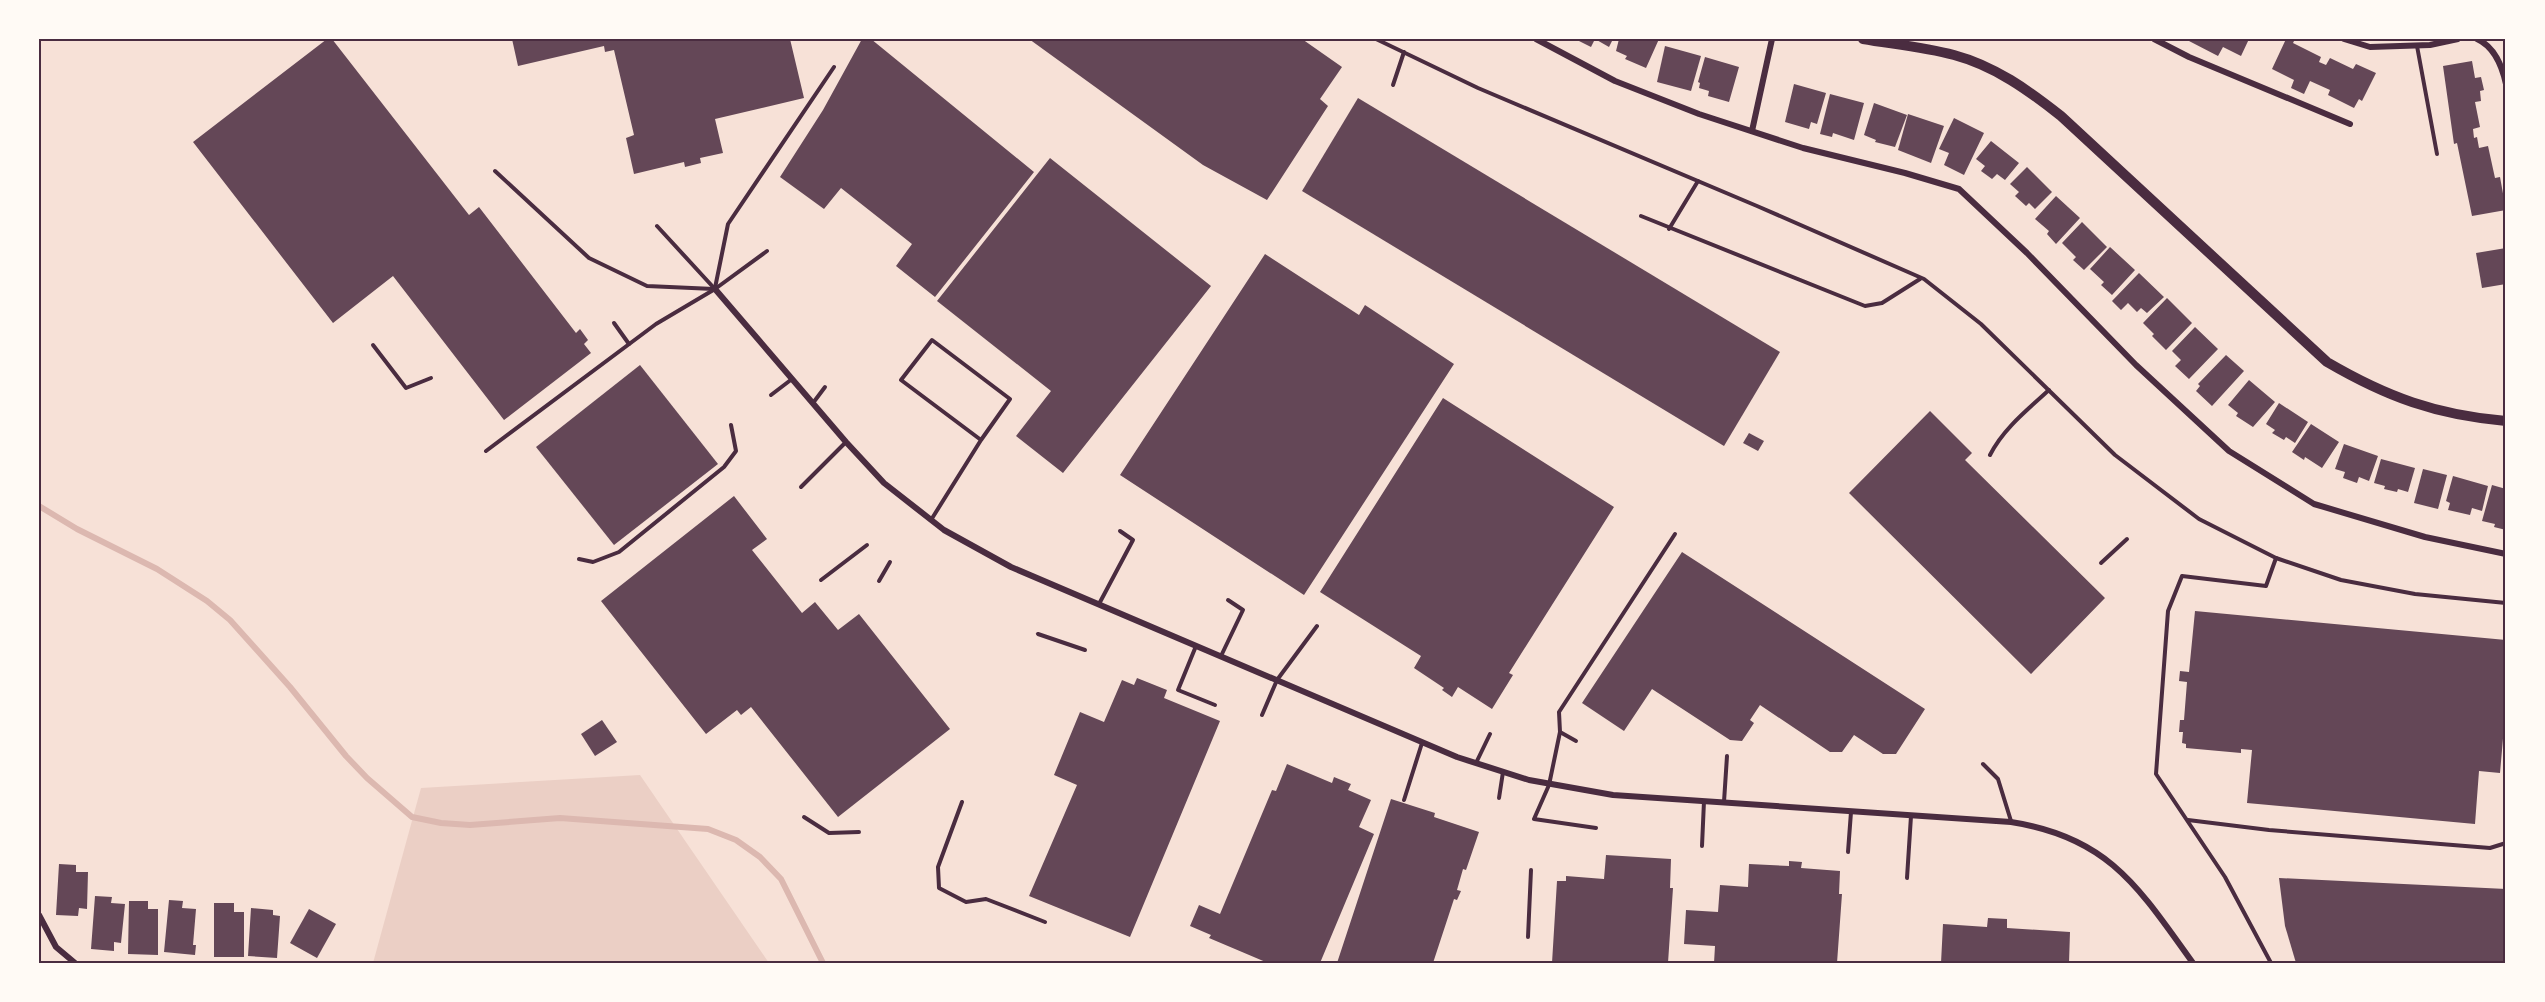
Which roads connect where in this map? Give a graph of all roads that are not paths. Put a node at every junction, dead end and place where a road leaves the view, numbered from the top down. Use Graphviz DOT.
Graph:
graph roads {
  1 [pos="1376,39"];
  2 [pos="1536,39"];
  3 [pos="1772,39"];
  4 [pos="1863,39"];
  5 [pos="2154,39"];
  6 [pos="2344,39"];
  7 [pos="2458,39"];
  8 [pos="2477,39"];
  9 [pos="2417,46"];
  10 [pos="1404,52"];
  11 [pos="834,67"];
  12 [pos="2506,84"];
  13 [pos="1393,85"];
  14 [pos="2350,124"];
  15 [pos="1752,131"];
  16 [pos="2437,154"];
  17 [pos="495,171"];
  18 [pos="1698,181"];
  19 [pos="1641,216"];
  20 [pos="657,226"];
  21 [pos="1669,229"];
  22 [pos="767,251"];
  23 [pos="1921,278"];
  24 [pos="715,289"];
  25 [pos="614,323"];
  26 [pos="629,344"];
  27 [pos="373,345"];
  28 [pos="431,378"];
  29 [pos="792,379"];
  30 [pos="825,387"];
  31 [pos="2049,390"];
  32 [pos="771,394"];
  33 [pos="813,403"];
  34 [pos="2506,421"];
  35 [pos="731,425"];
  36 [pos="981,440"];
  37 [pos="846,442"];
  38 [pos="486,451"];
  39 [pos="1990,455"];
  40 [pos="801,487"];
  41 [pos="931,521"];
  42 [pos="1119,531"];
  43 [pos="1675,534"];
  44 [pos="2127,539"];
  45 [pos="867,545"];
  46 [pos="2506,554"];
  47 [pos="2276,558"];
  48 [pos="579,560"];
  49 [pos="890,562"];
  50 [pos="2101,563"];
  51 [pos="821,580"];
  52 [pos="879,581"];
  53 [pos="1228,600"];
  54 [pos="2506,603"];
  55 [pos="1099,604"];
  56 [pos="1317,626"];
  57 [pos="1038,634"];
  58 [pos="1196,645"];
  59 [pos="1085,650"];
  60 [pos="1221,656"];
  61 [pos="1277,680"];
  62 [pos="1215,705"];
  63 [pos="1262,715"];
  64 [pos="1560,732"];
  65 [pos="1490,734"];
  66 [pos="1576,741"];
  67 [pos="1422,742"];
  68 [pos="1727,756"];
  69 [pos="1476,763"];
  70 [pos="1983,764"];
  71 [pos="1503,772"];
  72 [pos="1549,785"];
  73 [pos="1498,798"];
  74 [pos="1404,800"];
  75 [pos="962,801"];
  76 [pos="1704,801"];
  77 [pos="1724,803"];
  78 [pos="1851,811"];
  79 [pos="1911,815"];
  80 [pos="804,817"];
  81 [pos="2188,819"];
  82 [pos="2011,822"];
  83 [pos="1596,828"];
  84 [pos="859,832"];
  85 [pos="2506,843"];
  86 [pos="1701,846"];
  87 [pos="1848,852"];
  88 [pos="1532,870"];
  89 [pos="1907,878"];
  90 [pos="39,915"];
  91 [pos="1045,922"];
  92 [pos="1528,937"];
  93 [pos="75,963"];
  94 [pos="2193,963"];
  95 [pos="2271,963"];
  1 -- 10 [label="lane"];
  2 -- 15 [label="street"];
  3 -- 15 [label="street"];
  4 -- 34 [label="street"];
  5 -- 14 [label="street"];
  6 -- 9 [label="street"];
  7 -- 9 [label="street"];
  8 -- 12 [label="street"];
  9 -- 16 [label="lane"];
  10 -- 13 [label="lane"];
  10 -- 18 [label="lane"];
  11 -- 24 [label="lane"];
  15 -- 46 [label="street"];
  17 -- 24 [label="lane"];
  18 -- 21 [label="lane"];
  18 -- 23 [label="lane"];
  19 -- 21 [label="lane"];
  20 -- 24 [label="lane"];
  21 -- 23 [label="lane"];
  22 -- 24 [label="lane"];
  23 -- 31 [label="lane"];
  24 -- 26 [label="lane"];
  24 -- 29 [label="street"];
  25 -- 26 [label="lane"];
  26 -- 38 [label="lane"];
  27 -- 28 [label="lane"];
  29 -- 32 [label="lane"];
  29 -- 33 [label="street"];
  30 -- 33 [label="lane"];
  31 -- 39 [label="lane"];
  31 -- 47 [label="lane"];
  33 -- 37 [label="street"];
  35 -- 48 [label="lane"];
  36 -- 36 [label="lane"];
  36 -- 41 [label="lane"];
  37 -- 40 [label="lane"];
  37 -- 41 [label="street"];
  41 -- 55 [label="street"];
  42 -- 55 [label="lane"];
  43 -- 64 [label="lane"];
  44 -- 50 [label="lane"];
  45 -- 51 [label="lane"];
  47 -- 54 [label="lane"];
  47 -- 81 [label="lane"];
  49 -- 52 [label="lane"];
  53 -- 60 [label="lane"];
  55 -- 58 [label="street"];
  56 -- 61 [label="lane"];
  57 -- 59 [label="lane"];
  58 -- 60 [label="street"];
  58 -- 62 [label="lane"];
  60 -- 61 [label="street"];
  61 -- 63 [label="lane"];
  61 -- 67 [label="street"];
  64 -- 66 [label="lane"];
  64 -- 72 [label="lane"];
  65 -- 69 [label="lane"];
  67 -- 69 [label="street"];
  67 -- 74 [label="lane"];
  68 -- 77 [label="lane"];
  69 -- 71 [label="street"];
  70 -- 82 [label="lane"];
  71 -- 72 [label="street"];
  71 -- 73 [label="lane"];
  72 -- 76 [label="street"];
  72 -- 83 [label="lane"];
  75 -- 91 [label="lane"];
  76 -- 77 [label="street"];
  76 -- 86 [label="lane"];
  77 -- 78 [label="street"];
  78 -- 79 [label="street"];
  78 -- 87 [label="lane"];
  79 -- 82 [label="street"];
  79 -- 89 [label="lane"];
  80 -- 84 [label="lane"];
  81 -- 85 [label="lane"];
  81 -- 95 [label="lane"];
  82 -- 94 [label="street"];
  88 -- 92 [label="lane"];
  90 -- 93 [label="street"];
}
